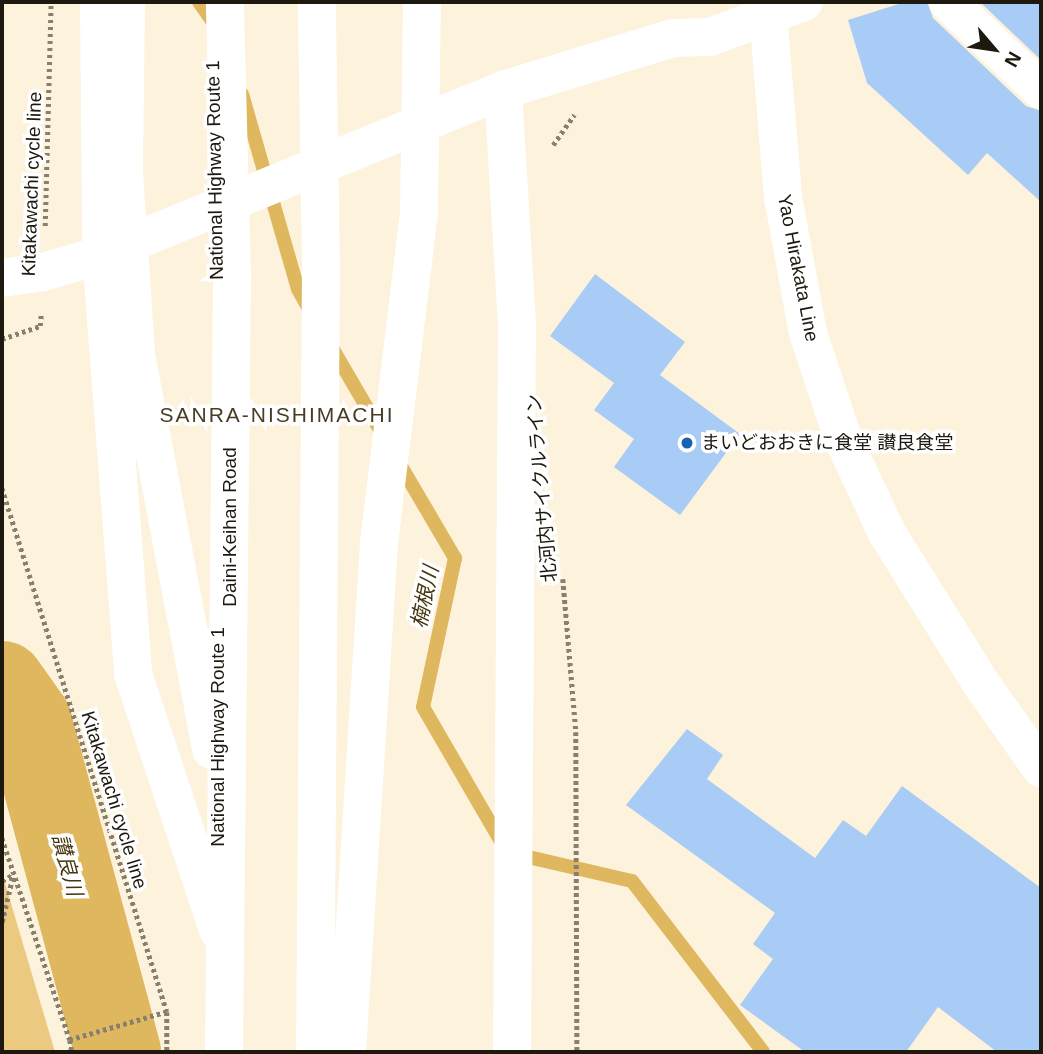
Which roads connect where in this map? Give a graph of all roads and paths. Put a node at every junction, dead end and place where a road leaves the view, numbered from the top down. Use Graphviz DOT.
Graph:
graph roads {
  1 [pos="51,2"];
  2 [pos="99,2"];
  3 [pos="126,2"];
  4 [pos="211,2"];
  5 [pos="225,2"];
  6 [pos="317,2"];
  7 [pos="333,2"];
  8 [pos="422,2"];
  9 [pos="948,2"];
  10 [pos="781,6"];
  11 [pos="503,90"];
  12 [pos="1041,90"];
  13 [pos="578,111"];
  14 [pos="548,155"];
  15 [pos="100,255"];
  16 [pos="43,272"];
  17 [pos="2,278"];
  18 [pos="2,340"];
  19 [pos="2,488"];
  20 [pos="562,569"];
  21 [pos="1041,768"];
  22 [pos="219,790"];
  23 [pos="2,838"];
  24 [pos="13,874"];
  25 [pos="2,881"];
  26 [pos="2,922"];
  27 [pos="219,932"];
  28 [pos="167,1012"];
  29 [pos="70,1040"];
  30 [pos="72,1052"];
  31 [pos="167,1052"];
  32 [pos="218,1052"];
  33 [pos="224,1052"];
  34 [pos="315,1052"];
  35 [pos="329,1052"];
  36 [pos="347,1052"];
  37 [pos="512,1052"];
  38 [pos="577,1052"];
  1 -- 16 [label="path, Kitakawachi cycle line"];
  2 -- 15 [label="main road"];
  3 -- 22 [label="main road"];
  4 -- 22 [label="main road, National Highway Route 1"];
  5 -- 33 [label="main road, Daini-Keihan Road"];
  6 -- 34 [label="main road"];
  7 -- 35 [label="main road"];
  8 -- 36 [label="main road"];
  9 -- 12 [label="main road"];
  10 -- 11 [label="main road"];
  10 -- 21 [label="main road, Yao Hirakata Line"];
  11 -- 15 [label="main road"];
  11 -- 37 [label="main road"];
  13 -- 14 [label="path"];
  15 -- 16 [label="main road"];
  15 -- 27 [label="main road"];
  16 -- 17 [label="main road"];
  16 -- 18 [label="path, Kitakawachi cycle line"];
  19 -- 28 [label="path, Kitakawachi cycle line"];
  20 -- 38 [label="path, 北河内サイクルライン"];
  22 -- 27 [label="main road, National Highway Route 1"];
  23 -- 24 [label="path"];
  24 -- 25 [label="path"];
  24 -- 26 [label="path"];
  24 -- 29 [label="path"];
  27 -- 32 [label="main road, National Highway Route 1"];
  28 -- 29 [label="path"];
  28 -- 31 [label="path, Kitakawachi cycle line"];
  29 -- 30 [label="path"];
}
